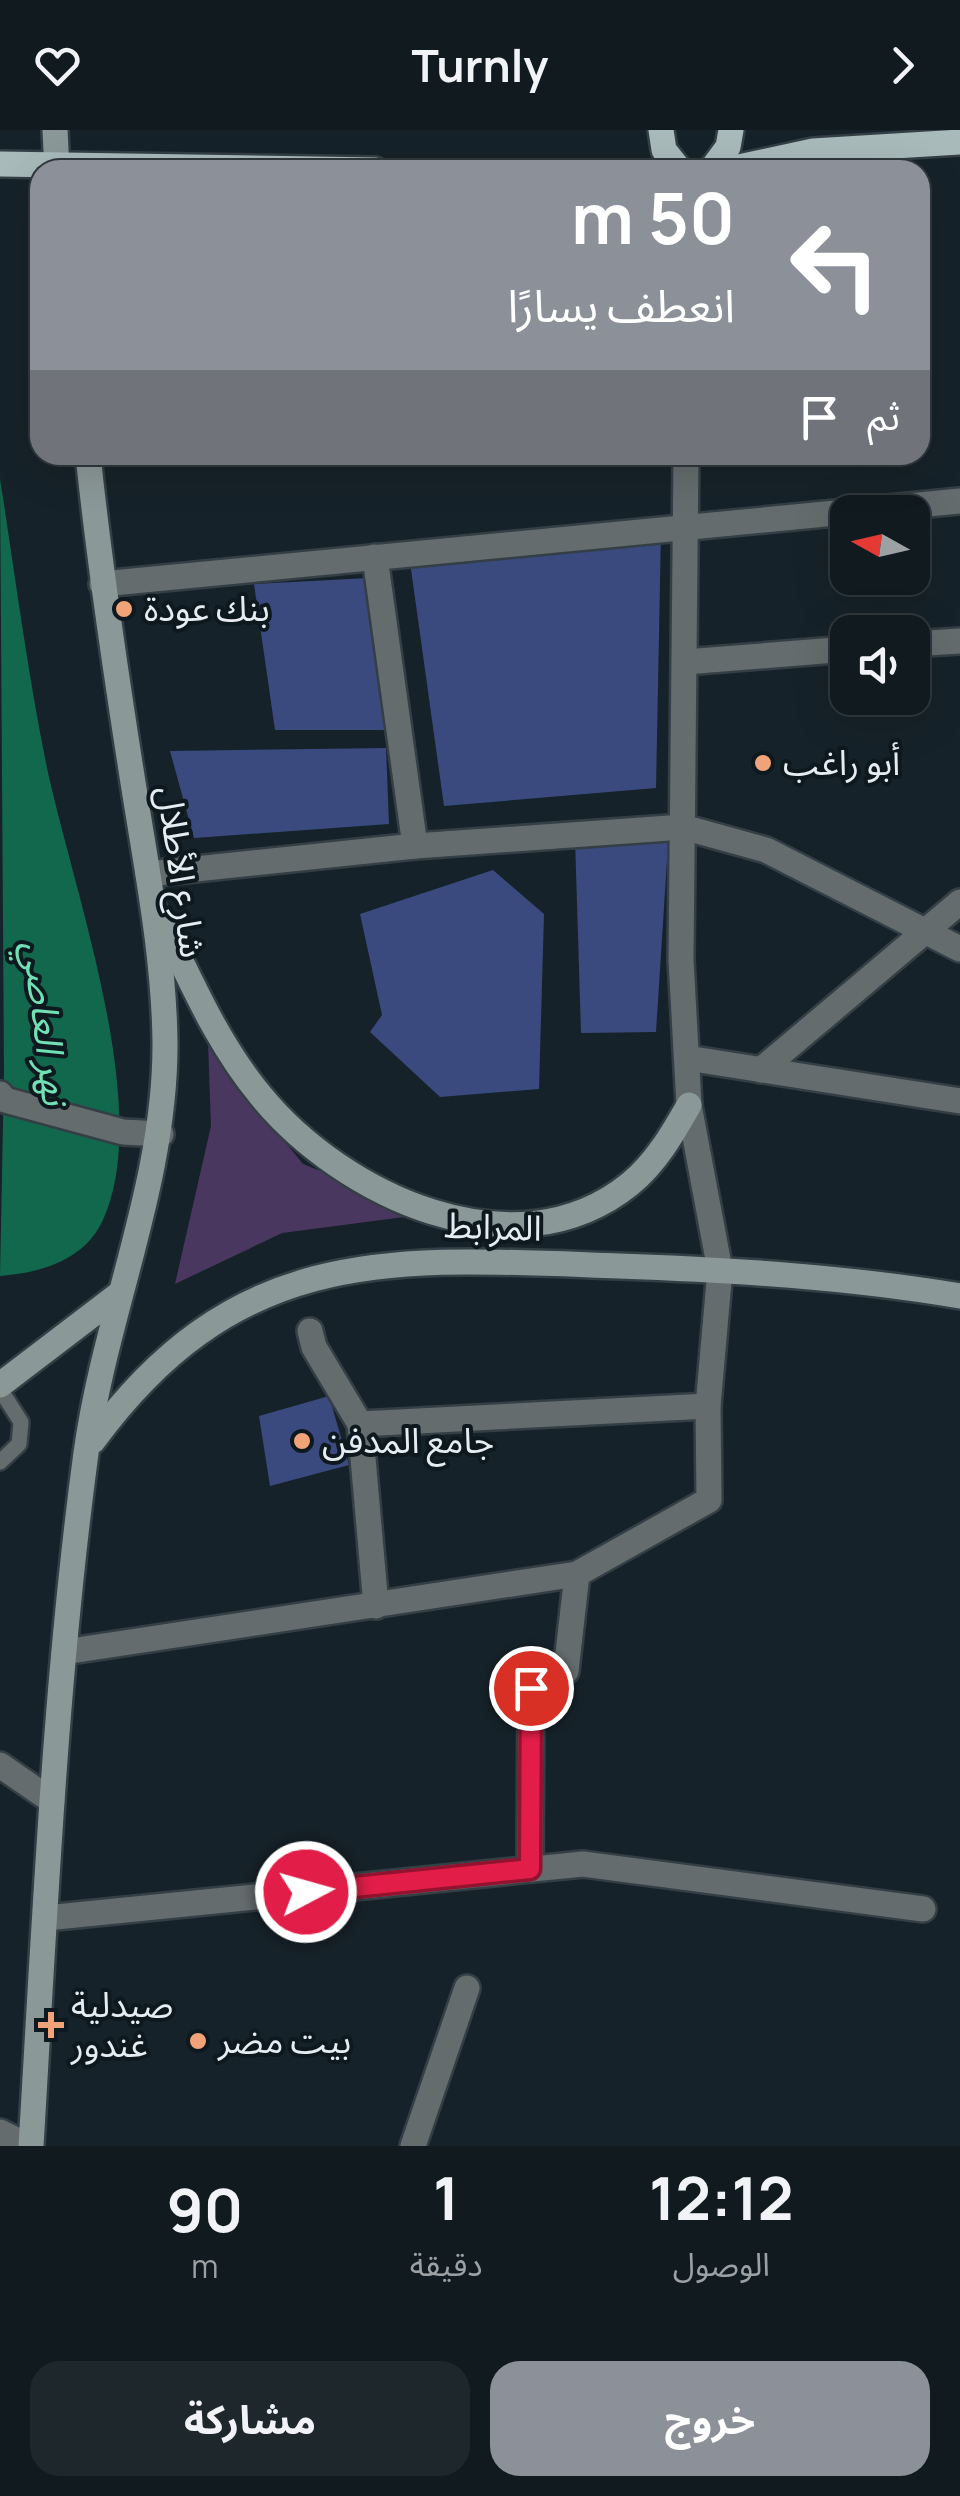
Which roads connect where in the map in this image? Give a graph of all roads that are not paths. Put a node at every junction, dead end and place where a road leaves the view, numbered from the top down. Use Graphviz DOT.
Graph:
graph roads {
  1 [pos="55,130"];
  2 [pos="661,130"];
  3 [pos="731,130"];
  4 [pos="960,142"];
  5 [pos="57,160"];
  6 [pos="672,160"];
  7 [pos="719,160"];
  8 [pos="773,160"];
  9 [pos="0,164"];
  10 [pos="30,166"];
  11 [pos="89,465"];
  12 [pos="686,465"];
  13 [pos="960,501"];
  14 [pos="684,527"];
  15 [pos="375,557"];
  16 [pos="102,584"];
  17 [pos="960,640"];
  18 [pos="930,642"];
  19 [pos="830,650"];
  20 [pos="685,662"];
  21 [pos="683,827"];
  22 [pos="415,846"];
  23 [pos="148,874"];
  24 [pos="960,902"];
  25 [pos="154,904"];
  26 [pos="925,930"];
  27 [pos="960,949"];
  28 [pos="687,1058"];
  29 [pos="761,1070"];
  30 [pos="0,1094"];
  31 [pos="960,1101"];
  32 [pos="689,1105"];
  33 [pos="161,1134"];
  34 [pos="720,1270"];
  35 [pos="118,1294"];
  36 [pos="960,1296"];
  37 [pos="310,1331"];
  38 [pos="0,1387"];
  39 [pos="708,1406"];
  40 [pos="360,1424"];
  41 [pos="87,1449"];
  42 [pos="0,1462"];
  43 [pos="576,1574"];
  44 [pos="376,1606"];
  45 [pos="64,1652"];
  46 [pos="0,1765"];
  47 [pos="52,1801"];
  48 [pos="530,1869"];
  49 [pos="923,1909"];
  50 [pos="46,1918"];
  51 [pos="466,1988"];
  52 [pos="0,2132"];
  53 [pos="29,2146"];
  54 [pos="414,2146"];
  1 -- 5 [label="main road"];
  2 -- 6 [label="main road"];
  3 -- 7 [label="main road"];
  4 -- 8 [label="main road"];
  9 -- 10 [label="main road"];
  11 -- 16 [label="main road, شارع الأطلال"];
  12 -- 14 [label="street"];
  13 -- 14 [label="street"];
  14 -- 15 [label="street"];
  14 -- 20 [label="street"];
  15 -- 16 [label="street"];
  15 -- 22 [label="street"];
  16 -- 23 [label="main road, شارع الأطلال"];
  17 -- 18 [label="street"];
  19 -- 20 [label="street"];
  20 -- 21 [label="street"];
  21 -- 22 [label="street"];
  21 -- 26 [label="street"];
  21 -- 28 [label="street"];
  22 -- 23 [label="street"];
  23 -- 25 [label="main road, شارع الأطلال"];
  24 -- 26 [label="street"];
  25 -- 32 [label="main road"];
  25 -- 33 [label="main road, شارع الأطلال"];
  26 -- 27 [label="street"];
  26 -- 29 [label="street"];
  28 -- 29 [label="street"];
  28 -- 32 [label="street"];
  29 -- 31 [label="street"];
  30 -- 33 [label="street"];
  32 -- 34 [label="street"];
  33 -- 35 [label="main road, شارع الأطلال"];
  34 -- 36 [label="main road, المرابط"];
  34 -- 39 [label="street"];
  34 -- 41 [label="main road, المرابط"];
  35 -- 38 [label="main road"];
  35 -- 41 [label="main road, شارع الأطلال"];
  37 -- 40 [label="street"];
  38 -- 42 [label="lane"];
  39 -- 40 [label="street"];
  39 -- 43 [label="street"];
  40 -- 44 [label="street"];
  41 -- 45 [label="main road, شارع الأطلال"];
  43 -- 44 [label="street"];
  43 -- 48 [label="street"];
  44 -- 45 [label="street"];
  45 -- 47 [label="main road, شارع الأطلال"];
  46 -- 47 [label="street"];
  47 -- 50 [label="main road, شارع الأطلال"];
  48 -- 49 [label="street"];
  48 -- 50 [label="street"];
  50 -- 53 [label="main road, شارع الأطلال"];
  51 -- 54 [label="street"];
  52 -- 53 [label="street"];
}
